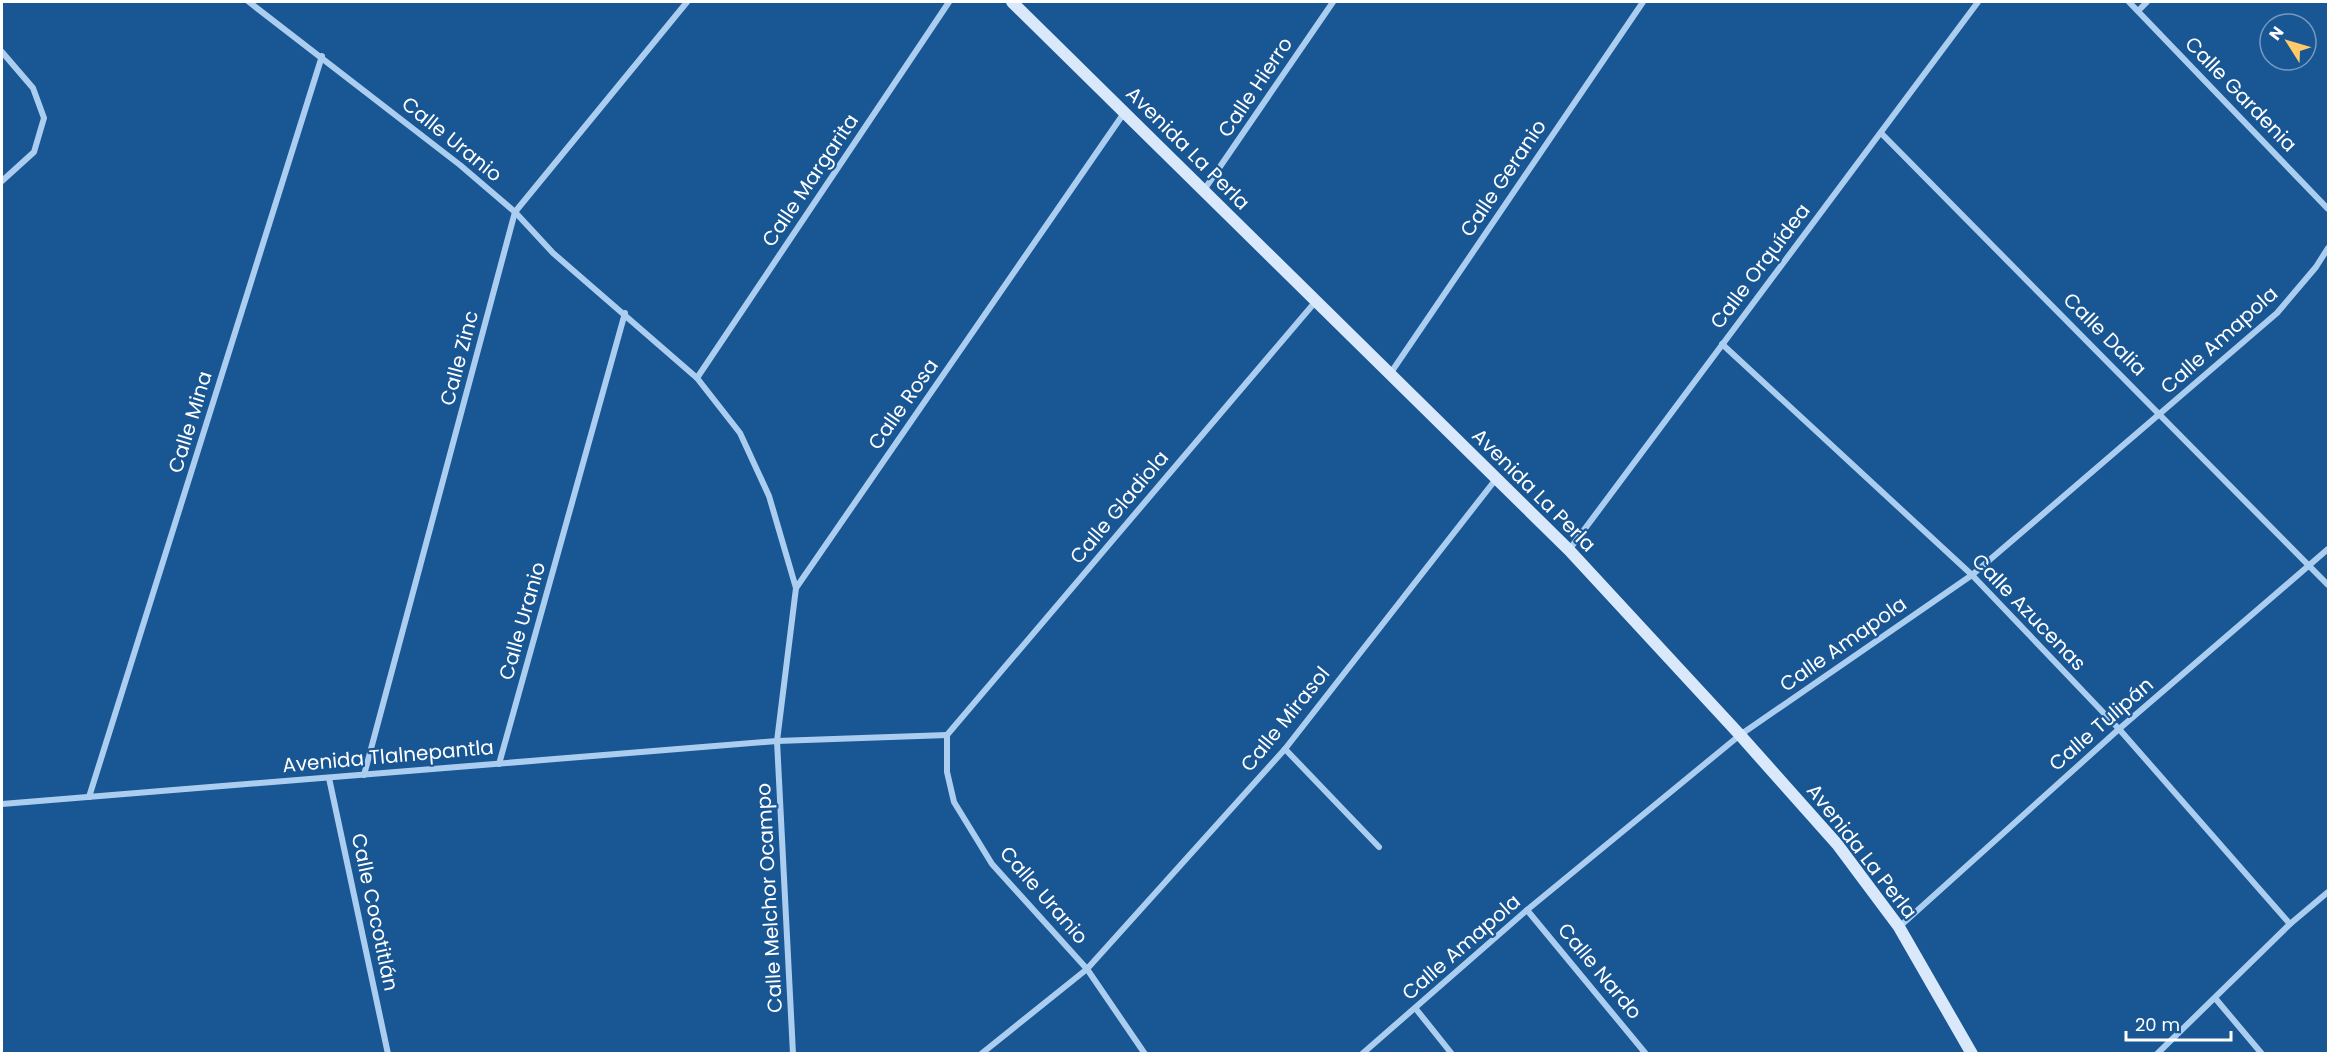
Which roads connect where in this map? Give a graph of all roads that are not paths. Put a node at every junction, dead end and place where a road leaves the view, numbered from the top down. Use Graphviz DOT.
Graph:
graph roads {
  1 [pos="249,2"];
  2 [pos="687,2"];
  3 [pos="949,2"];
  4 [pos="1013,2"];
  5 [pos="1333,2"];
  6 [pos="1643,2"];
  7 [pos="1978,2"];
  8 [pos="2129,2"];
  9 [pos="2147,2"];
  10 [pos="2138,11"];
  11 [pos="2,52"];
  12 [pos="322,56"];
  13 [pos="1124,112"];
  14 [pos="1882,134"];
  15 [pos="2,181"];
  16 [pos="1204,191"];
  17 [pos="2328,209"];
  18 [pos="515,212"];
  19 [pos="2328,248"];
  20 [pos="1316,302"];
  21 [pos="625,313"];
  22 [pos="1722,344"];
  23 [pos="1390,374"];
  24 [pos="697,378"];
  25 [pos="2162,414"];
  26 [pos="1496,479"];
  27 [pos="2328,549"];
  28 [pos="1569,550"];
  29 [pos="2310,567"];
  30 [pos="1972,575"];
  31 [pos="2328,585"];
  32 [pos="796,588"];
  33 [pos="2119,729"];
  34 [pos="947,735"];
  35 [pos="1740,735"];
  36 [pos="777,741"];
  37 [pos="1285,749"];
  38 [pos="499,764"];
  39 [pos="364,774"];
  40 [pos="329,778"];
  41 [pos="89,797"];
  42 [pos="2,804"];
  43 [pos="1379,847"];
  44 [pos="2328,892"];
  45 [pos="1527,910"];
  46 [pos="2290,924"];
  47 [pos="1899,927"];
  48 [pos="1087,969"];
  49 [pos="2215,998"];
  50 [pos="1416,1009"];
  51 [pos="388,1053"];
  52 [pos="793,1053"];
  53 [pos="981,1053"];
  54 [pos="1145,1053"];
  55 [pos="1362,1053"];
  56 [pos="1452,1053"];
  57 [pos="1646,1053"];
  58 [pos="1972,1053"];
  59 [pos="2157,1053"];
  60 [pos="2262,1053"];
  1 -- 12 [label="street, Calle Uranio"];
  2 -- 18 [label="street, Calle Zinc"];
  3 -- 24 [label="street, Calle Margarita"];
  4 -- 13 [label="street, Avenida La Perla"];
  5 -- 16 [label="street, Calle Hierro"];
  6 -- 23 [label="street, Calle Geranio"];
  7 -- 14 [label="street, Calle Orquídea"];
  8 -- 10 [label="street, Calle Gardenia"];
  9 -- 10 [label="street"];
  10 -- 17 [label="street, Calle Gardenia"];
  11 -- 15 [label="street"];
  12 -- 18 [label="street, Calle Uranio"];
  12 -- 41 [label="street, Calle Mina"];
  13 -- 16 [label="street, Avenida La Perla"];
  13 -- 32 [label="street, Calle Rosa"];
  14 -- 22 [label="street, Calle Orquídea"];
  14 -- 25 [label="street, Calle Dalia"];
  16 -- 20 [label="street, Avenida La Perla"];
  18 -- 21 [label="street, Calle Uranio"];
  18 -- 39 [label="street, Calle Zinc"];
  19 -- 25 [label="street, Calle Amapola"];
  20 -- 23 [label="street, Avenida La Perla"];
  20 -- 34 [label="street, Calle Gladiola"];
  21 -- 24 [label="street, Calle Uranio"];
  21 -- 38 [label="street, Calle Uranio"];
  22 -- 28 [label="street, Calle Orquídea"];
  22 -- 30 [label="street, Calle Azucenas"];
  23 -- 26 [label="street, Avenida La Perla"];
  24 -- 32 [label="street, Calle Uranio"];
  25 -- 29 [label="street, Calle Dalia"];
  25 -- 30 [label="street, Calle Amapola"];
  26 -- 28 [label="street, Avenida La Perla"];
  26 -- 37 [label="street, Calle Mirasol"];
  27 -- 29 [label="street, Calle Tulipán"];
  28 -- 35 [label="street, Avenida La Perla"];
  29 -- 31 [label="street, Calle Dalia"];
  29 -- 33 [label="street, Calle Tulipán"];
  30 -- 33 [label="street, Calle Azucenas"];
  30 -- 35 [label="street, Calle Amapola"];
  32 -- 36 [label="street, Calle Rosa"];
  33 -- 46 [label="street, Calle Azucenas"];
  33 -- 47 [label="street, Calle Tulipán"];
  34 -- 36 [label="street"];
  34 -- 48 [label="street, Calle Uranio"];
  35 -- 45 [label="street, Calle Amapola"];
  35 -- 47 [label="street, Avenida La Perla"];
  36 -- 38 [label="street, Avenida Tlalnepantla"];
  36 -- 52 [label="street, Calle Melchor Ocampo"];
  37 -- 43 [label="street"];
  37 -- 48 [label="street, Calle Mirasol"];
  38 -- 39 [label="street, Avenida Tlalnepantla"];
  39 -- 40 [label="street, Avenida Tlalnepantla"];
  40 -- 41 [label="street, Avenida Tlalnepantla"];
  40 -- 51 [label="street, Calle Cocotitlán"];
  41 -- 42 [label="street, Avenida Tlalnepantla"];
  44 -- 46 [label="street"];
  45 -- 50 [label="street, Calle Amapola"];
  45 -- 57 [label="street, Calle Nardo"];
  46 -- 49 [label="street"];
  47 -- 58 [label="street, Avenida La Perla"];
  48 -- 53 [label="street, Calle Mirasol"];
  48 -- 54 [label="street, Calle Uranio"];
  49 -- 59 [label="street"];
  49 -- 60 [label="street"];
  50 -- 55 [label="street, Calle Amapola"];
  50 -- 56 [label="street"];
}
